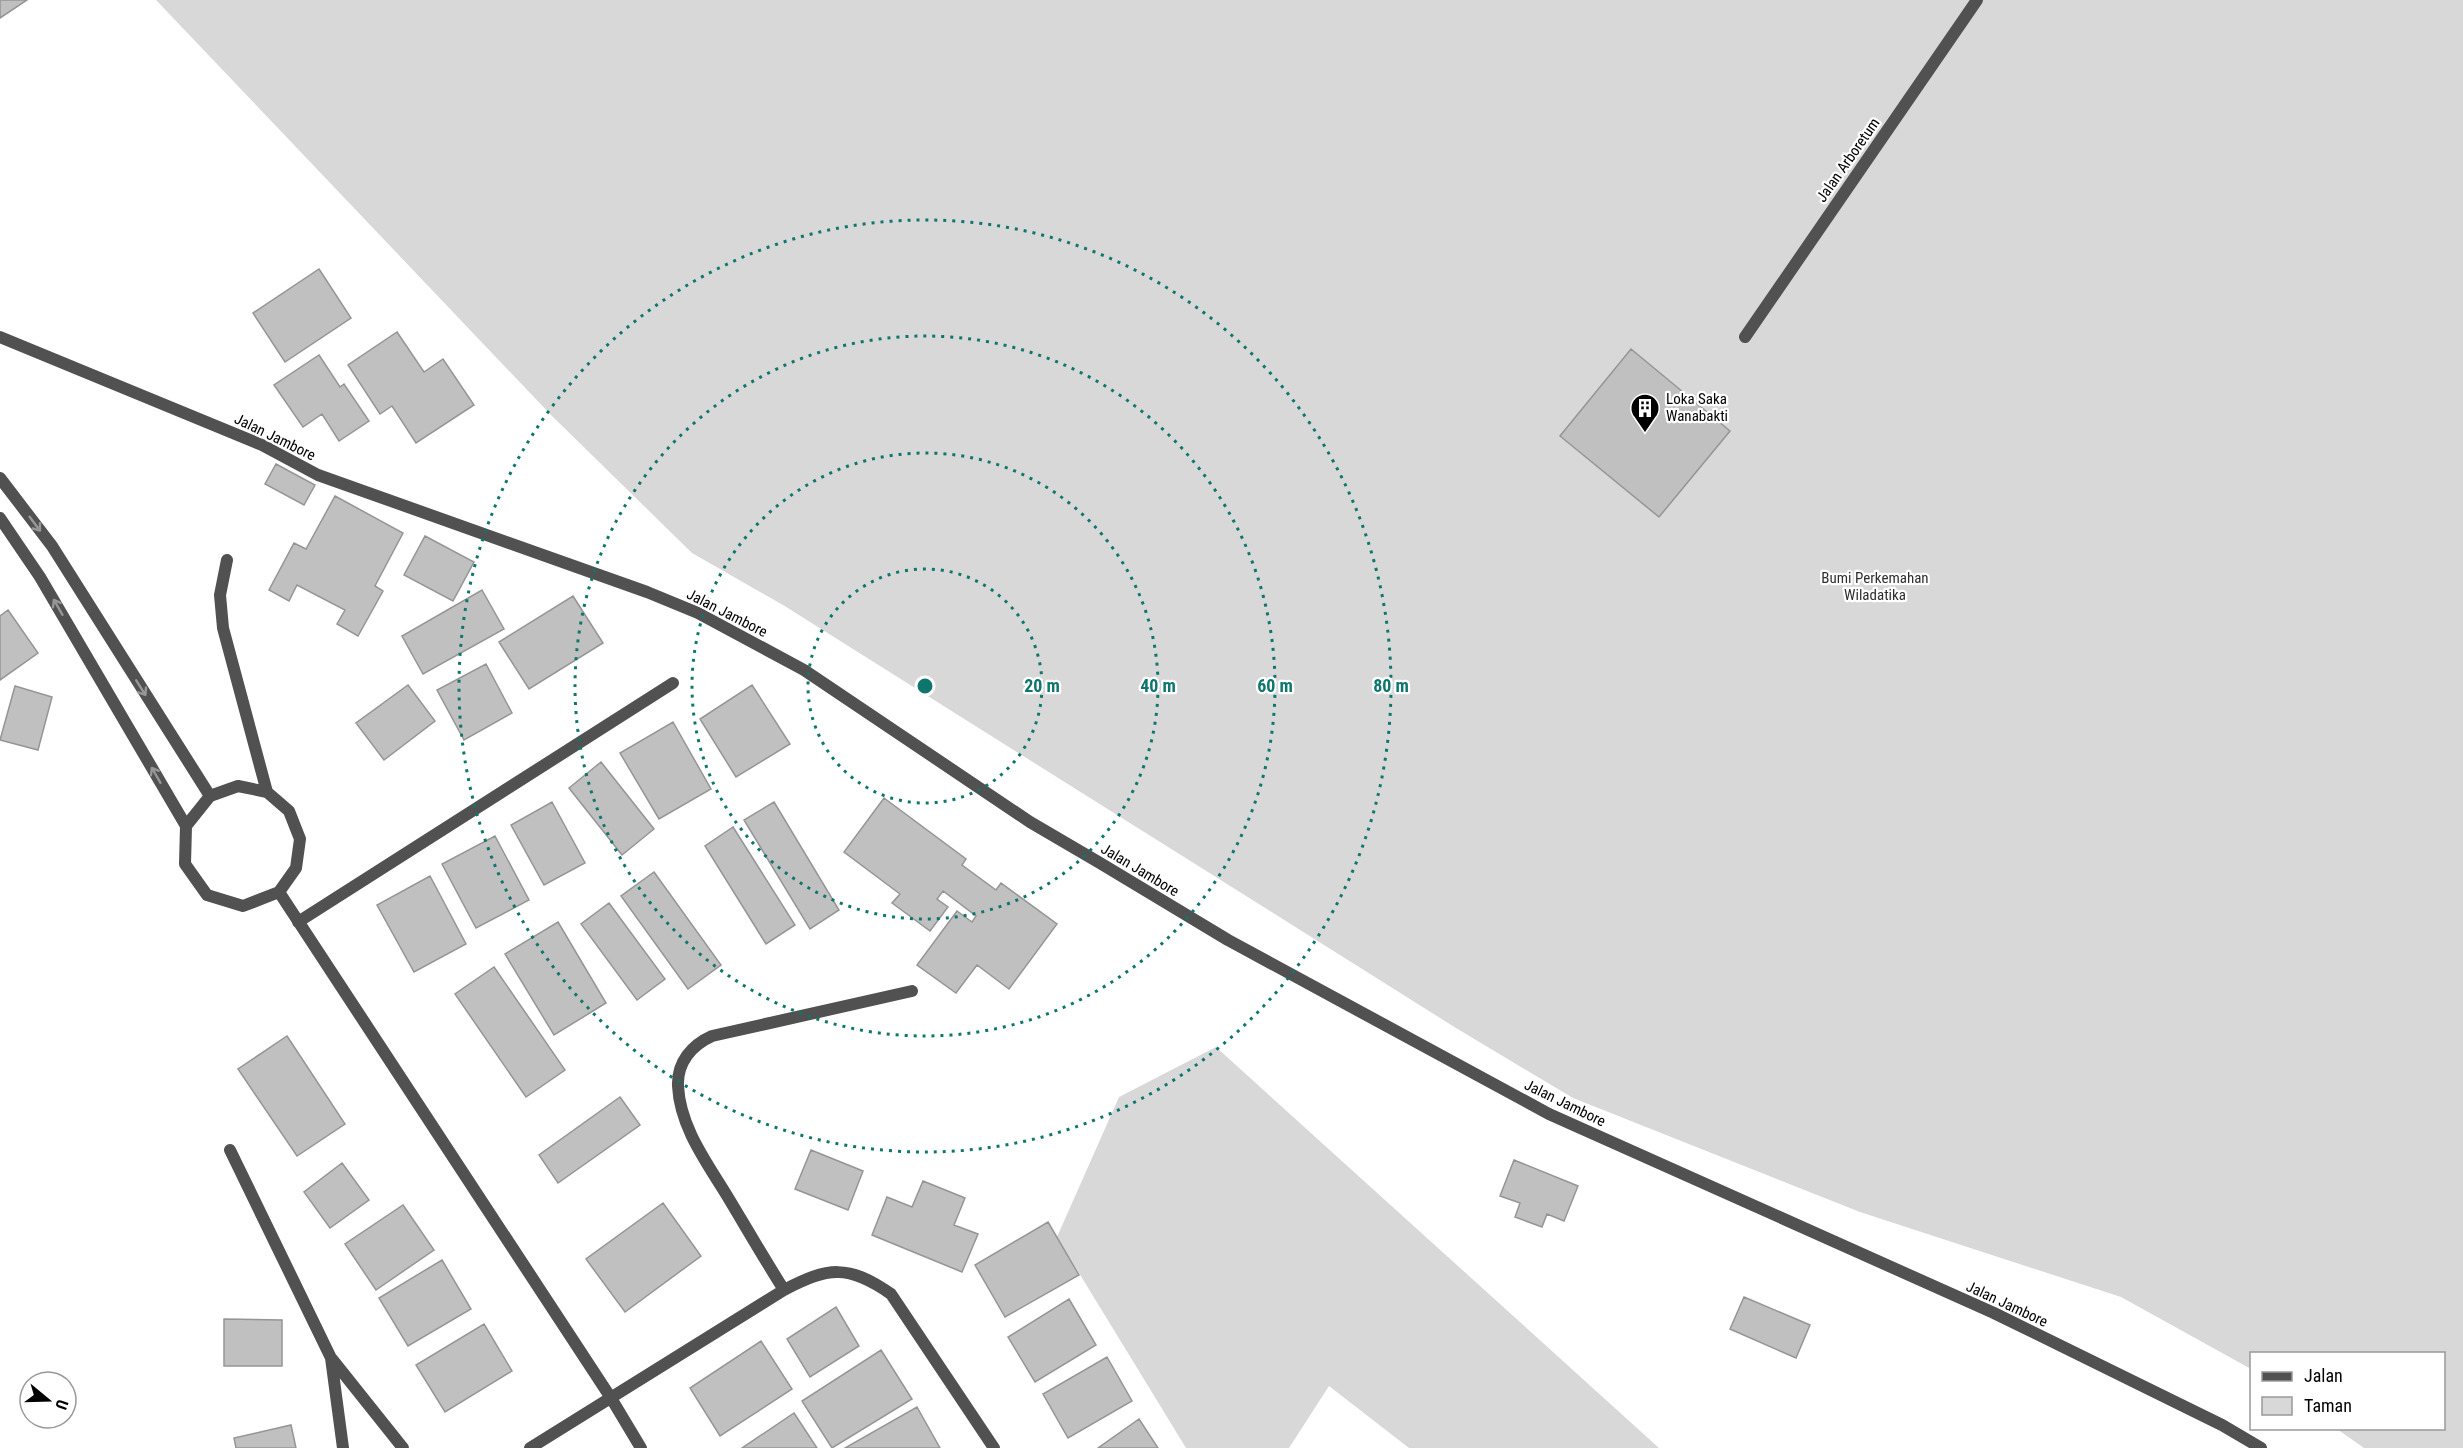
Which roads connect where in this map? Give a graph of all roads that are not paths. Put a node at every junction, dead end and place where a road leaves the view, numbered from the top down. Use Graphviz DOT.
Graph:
graph roads {
  1 [pos="1977,0"];
  2 [pos="1745,336"];
  3 [pos="0,337"];
  4 [pos="0,478"];
  5 [pos="0,518"];
  6 [pos="227,560"];
  7 [pos="673,683"];
  8 [pos="267,792"];
  9 [pos="210,796"];
  10 [pos="186,826"];
  11 [pos="279,892"];
  12 [pos="298,922"];
  13 [pos="912,991"];
  14 [pos="230,1150"];
  15 [pos="783,1290"];
  16 [pos="331,1358"];
  17 [pos="611,1398"];
  18 [pos="343,1448"];
  19 [pos="403,1448"];
  20 [pos="530,1448"];
  21 [pos="641,1448"];
  22 [pos="994,1448"];
  23 [pos="2261,1448"];
  1 -- 2 [label="street, Jalan Arboretum"];
  3 -- 23 [label="street, Jalan Jambore"];
  4 -- 9 [label="street, one-way"];
  10 -- 5 [label="street, one-way"];
  6 -- 8 [label="street"];
  7 -- 12 [label="street"];
  8 -- 9 [label="street"];
  8 -- 11 [label="street"];
  9 -- 10 [label="street"];
  10 -- 11 [label="street"];
  11 -- 12 [label="street"];
  12 -- 17 [label="street"];
  13 -- 15 [label="street"];
  14 -- 16 [label="street"];
  15 -- 17 [label="street"];
  15 -- 22 [label="street"];
  16 -- 18 [label="street"];
  16 -- 19 [label="street"];
  17 -- 20 [label="street"];
  17 -- 21 [label="street"];
}
